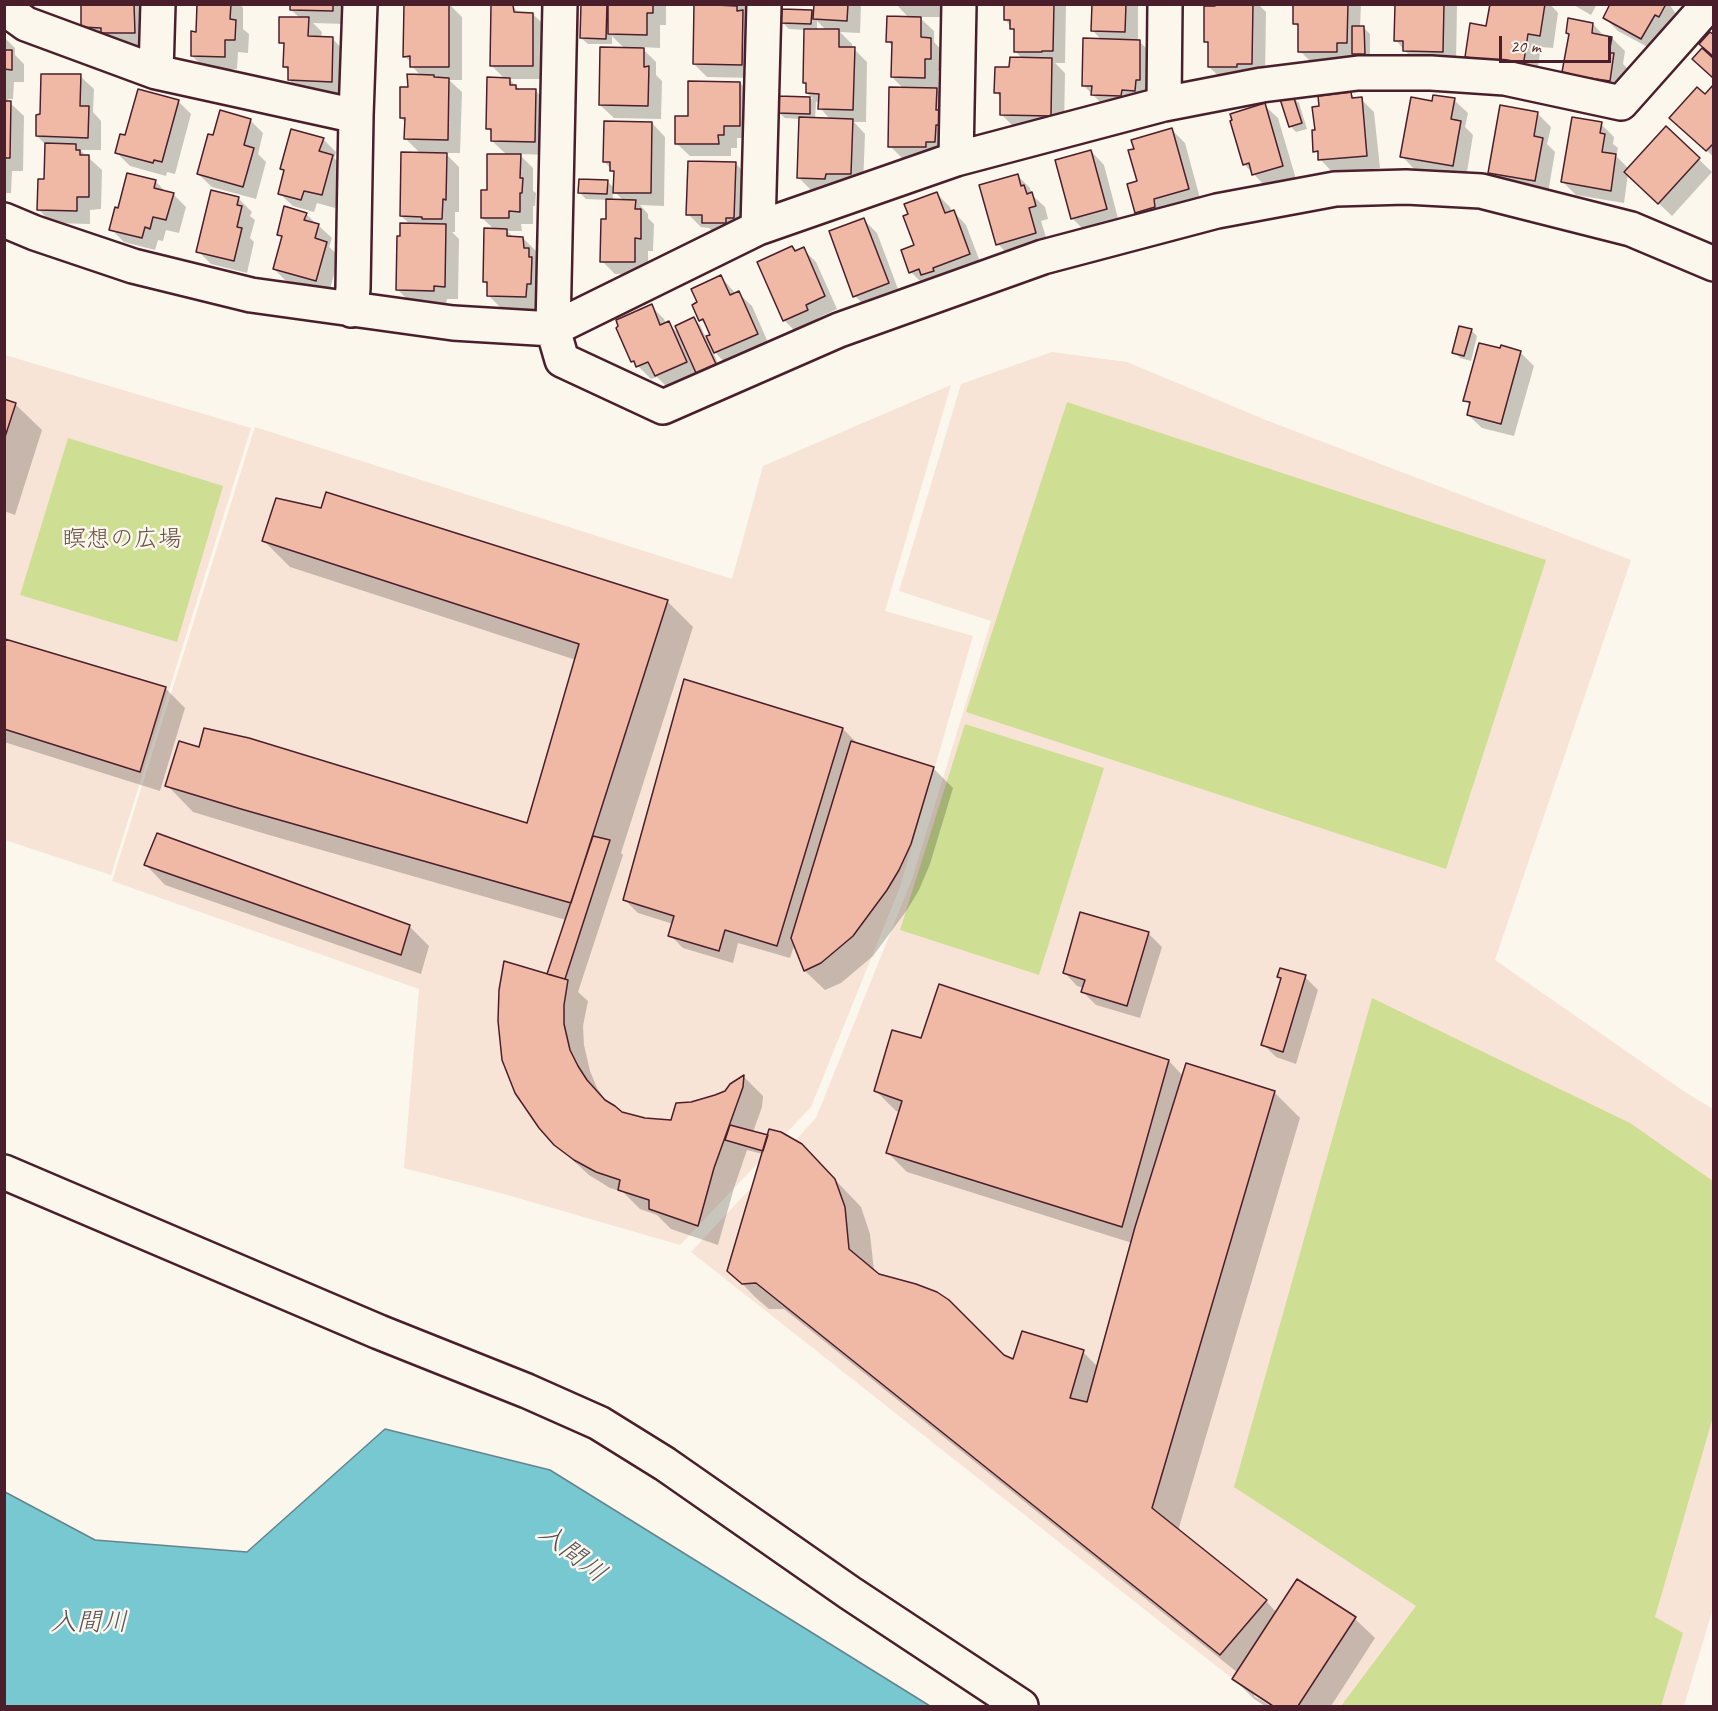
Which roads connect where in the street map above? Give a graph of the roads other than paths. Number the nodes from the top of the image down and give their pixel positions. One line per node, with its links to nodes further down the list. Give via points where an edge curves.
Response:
1 (158, 4): 9 (street)
2 (360, 4): 11 (street)
3 (560, 4): 17 (street)
4 (764, 4): 14 (street)
5 (959, 4): 12 (street)
6 (1165, 4): 10 (street)
7 (1709, 4): 10 (street, via 1621,103 1505,78 1358,73 1262,85)
8 (4, 8): 9 (street, via 26,24)
9 (156, 72): 11 (street)
10 (1164, 104): 12 (street)
11 (356, 116): 16 (street)
12 (956, 159): 14 (street)
13 (4, 220): 16 (street, via 133,266 251,295)
14 (758, 228): 17 (street)
15 (1713, 264): 17 (street, via 1631,229 1481,191 1335,189 1217,211 1043,257 839,330 663,407 562,360)
16 (351, 310): 17 (street, via 453,323)
17 (554, 329)
18 (4, 1172): 19 (street, via 599,1423)
19 (1021, 1707)

